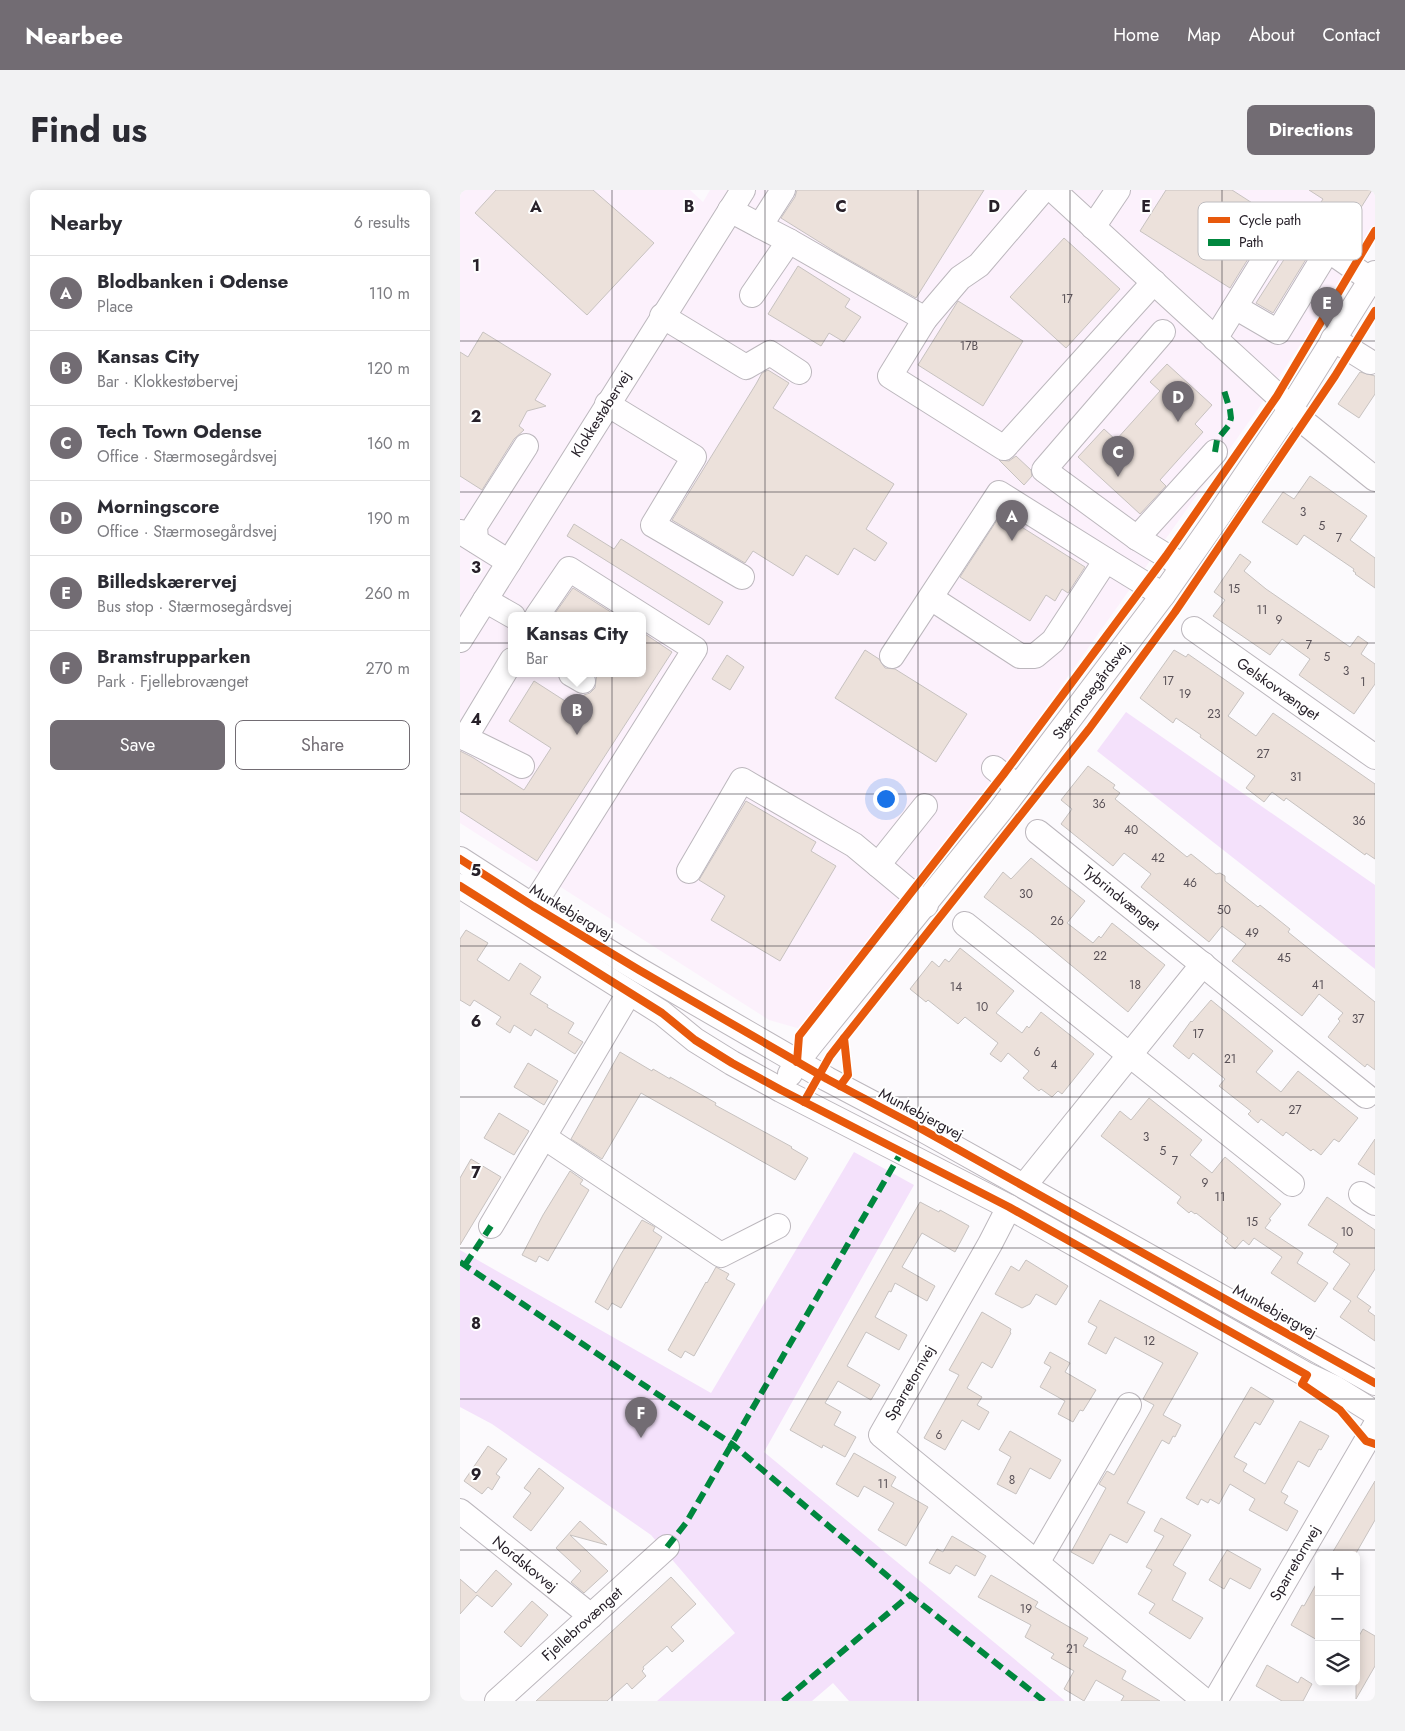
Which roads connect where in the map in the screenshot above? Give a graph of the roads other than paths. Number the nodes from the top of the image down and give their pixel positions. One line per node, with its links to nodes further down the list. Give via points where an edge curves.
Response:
1 (743, 190): 6 (street, Klokkestøbervej)
2 (783, 190): 7 (street)
3 (1043, 190): 18 (street, via 979,265 960,278)
4 (1053, 190): 8 (street)
5 (1118, 190): 8 (street)
6 (730, 210): 7 (street); 17 (street, Klokkestøbervej)
7 (760, 226): 9 (street)
8 (1093, 227): 14 (street)
9 (789, 240): 15 (street); 18 (street)
10 (1264, 260): 16 (street)
11 (1322, 260): 16 (street, via 1278,332)
12 (1345, 260): 13 (street)
13 (1373, 276): 21 (street, Stærmosegårdsvej)
14 (1154, 282): 18 (street, via 1004,448 890,376); 20 (street)
15 (752, 295)
16 (1235, 307): 20 (street)
17 (662, 316): 23 (street, via 746,367 770,353); 24 (street, Klokkestøbervej)
18 (925, 319)
19 (1163, 332): 30 (street, via 1044,470)
20 (1215, 339): 25 (street)
21 (1333, 339): 22 (street); 25 (street, Stærmosegårdsvej)
22 (1370, 362)
23 (799, 372)
24 (607, 404): 32 (street, Klokkestøbervej); 34 (street, via 694,456 653,525)
25 (1291, 408): 28 (street); 33 (street, Stærmosegårdsvej)
26 (526, 446): 29 (street)
27 (1215, 452): 30 (street)
28 (1375, 479)
29 (468, 536): 32 (street)
30 (1137, 538): 33 (street)
31 (1106, 560): 35 (street); 36 (street, via 1053,641 1035,656 1020,656); 36 (street, via 999,493)
32 (509, 562): 37 (street, Klokkestøbervej)
33 (1183, 566): 35 (street, Stærmosegårdsvej)
34 (742, 577)
35 (1163, 595): 50 (street, Stærmosegårdsvej)
36 (930, 598): 44 (street)
37 (485, 600): 40 (street); 43 (street, Klokkestøbervej)
38 (540, 612): 39 (street, via 569,569)
39 (637, 612)
40 (508, 613)
41 (646, 618): 58 (street, via 695,649)
42 (1194, 629): 47 (street, Gelskovvænget)
43 (460, 640)
44 (892, 656)
45 (508, 666): 46 (street)
46 (462, 736): 48 (street)
47 (1371, 746)
48 (522, 766)
49 (994, 768): 50 (street)
50 (1018, 787): 57 (street, Stærmosegårdsvej)
51 (925, 806): 54 (street)
52 (1038, 832): 60 (street, Tybrindvænget)
53 (460, 859): 58 (street, Munkebjergvej)
54 (878, 865): 55 (street, via 854,845 742,780); 57 (street)
55 (689, 871)
56 (460, 886): 61 (street)
57 (926, 905): 64 (street, Stærmosegårdsvej)
58 (533, 906): 64 (street, Munkebjergvej)
59 (965, 924): 63 (street)
60 (1203, 964): 63 (street); 66 (street, Tybrindvænget)
61 (629, 993): 62 (street); 67 (street)
62 (662, 1013): 64 (street, via 701,1027 784,1073); 65 (street, via 695,1040)
63 (1130, 1055): 68 (street); 69 (street)
64 (797, 1062): 65 (street, Stærmosegårdsvej); 69 (street, Munkebjergvej)
65 (781, 1090): 70 (street)
66 (1366, 1096)
67 (544, 1137): 71 (street); 72 (street, via 721,1255)
68 (1292, 1184)
69 (1024, 1186): 73 (street, Munkebjergvej)
70 (1009, 1207): 75 (street); 79 (street, Sparretornvej, via 881,1435)
71 (491, 1226)
72 (778, 1226)
73 (1375, 1383)
74 (1129, 1405): 79 (street)
75 (1375, 1413)
76 (1375, 1426): 83 (street, Sparretornvej)
77 (460, 1511): 80 (street, Nordskovvej)
78 (667, 1547): 80 (street, Fjellebrovænget)
79 (1037, 1564): 82 (street, Sparretornvej)
80 (591, 1616): 81 (street, Fjellebrovænget)
81 (498, 1701)
82 (1205, 1701)
83 (1215, 1701)

